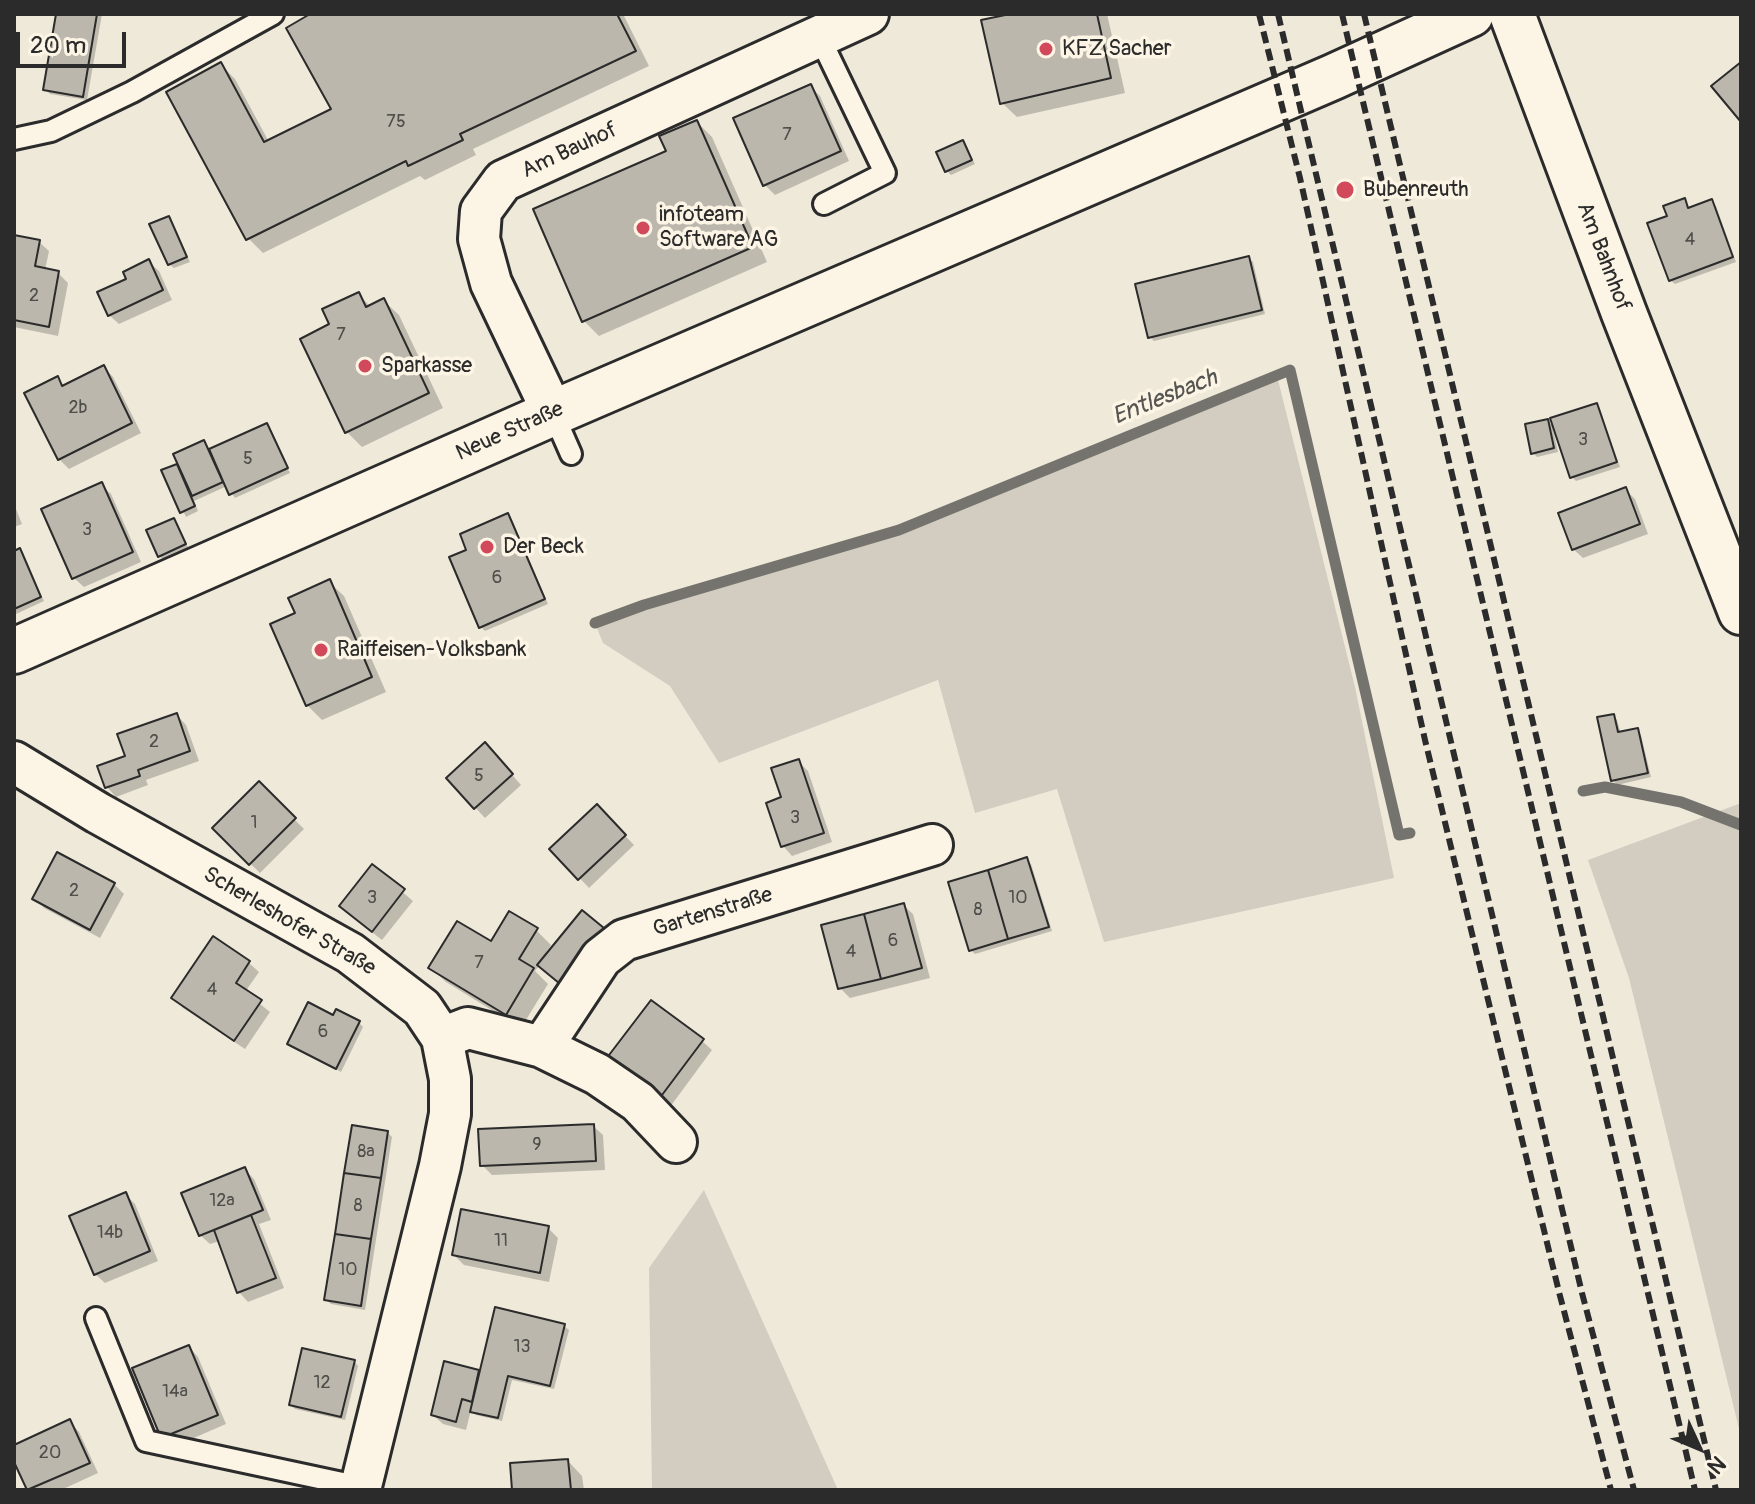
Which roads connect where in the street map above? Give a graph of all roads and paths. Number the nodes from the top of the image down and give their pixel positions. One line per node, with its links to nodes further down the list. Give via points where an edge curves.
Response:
1 (273, 14): 6 (lane, via 132,92 51,131)
2 (868, 14): 5 (street, Am Bauhof)
3 (1471, 14): 8 (street, Neue Straße)
4 (1518, 32): 10 (street, Am Bahnhof, via 1683,465)
5 (819, 36): 7 (lane, via 885,173); 8 (street, Am Bauhof, via 503,181 481,211 479,239 491,283)
6 (14, 139)
7 (824, 204)
8 (553, 413): 9 (lane); 12 (street, Neue Straße)
9 (571, 454)
10 (1730, 551): 11 (street, Am Bahnhof)
11 (1741, 612)
12 (14, 651)
13 (14, 762): 15 (street, Scherleshofer Straße, via 350,953 422,1008)
14 (932, 845): 16 (street, Gartenstraße, via 624,940 601,958)
15 (442, 1038): 16 (street, via 468,1028); 19 (street, Scherleshofer Straße, via 450,1079 450,1168)
16 (542, 1047): 17 (street, via 638,1102)
17 (676, 1142)
18 (96, 1318): 19 (lane, Scherleshofer Straße, via 146,1441)
19 (360, 1488)

